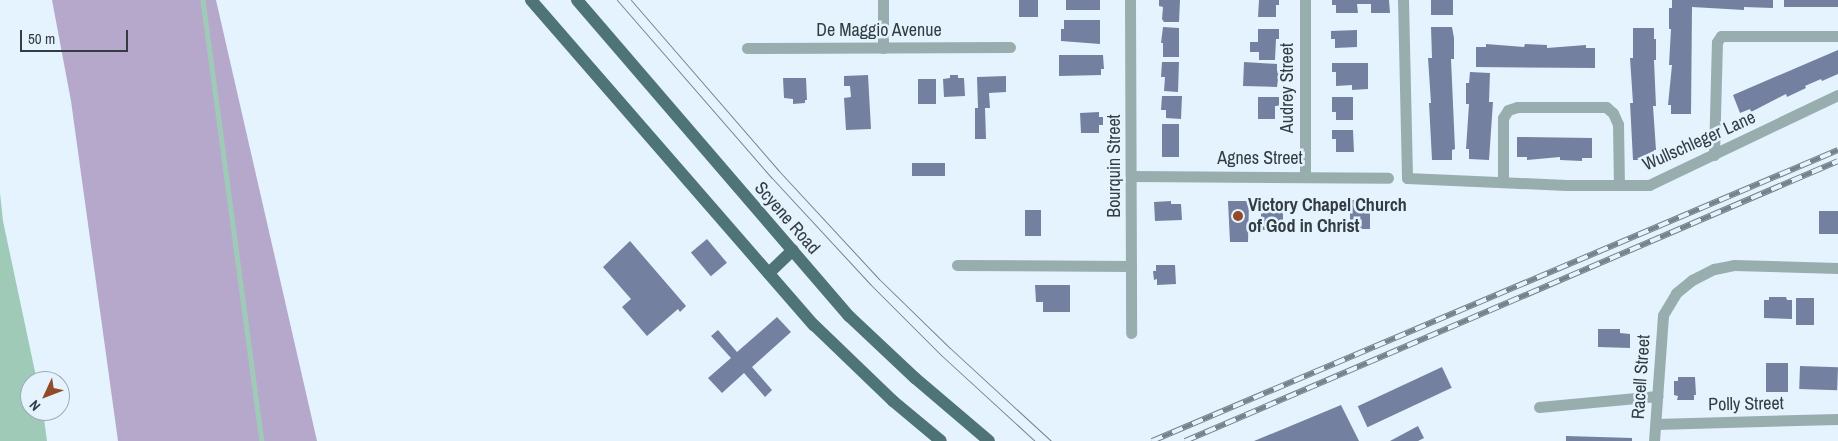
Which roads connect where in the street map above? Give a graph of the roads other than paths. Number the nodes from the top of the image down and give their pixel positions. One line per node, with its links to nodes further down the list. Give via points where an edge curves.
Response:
1 (531, 0): 22 (main road)
2 (577, 0): 18 (main road, Scyene Road)
3 (883, 0): 10 (street)
4 (1130, 0): 13 (street, Bourquin Street)
5 (1305, 0): 14 (street, Audrey Street)
6 (1403, 0): 16 (street, via 1407,178)
7 (1838, 36): 12 (street, via 1721,36 1717,42)
8 (1010, 47): 10 (street, De Maggio Avenue)
9 (747, 48): 10 (street, De Maggio Avenue)
10 (883, 48)
11 (1838, 95): 12 (street, Wullschleger Lane)
12 (1714, 155): 17 (street, Wullschleger Lane, via 1649,184)
13 (1132, 176): 14 (street, Agnes Street); 20 (street, Bourquin Street)
14 (1305, 176): 15 (street, Agnes Street)
15 (1388, 178)
16 (1503, 182): 17 (street, Wullschleger Lane); 17 (street, via 1503,118 1508,110 1517,107 1606,108 1613,113 1618,124)
17 (1619, 185)
18 (793, 250): 22 (main road); 29 (main road, Scyene Road, via 849,316)
19 (957, 265): 20 (street)
20 (1131, 266): 23 (street, Bourquin Street)
21 (1838, 268): 24 (street, Racell Street, via 1734,266 1714,269 1692,280 1676,293 1663,315)
22 (769, 272): 28 (main road, via 852,363)
23 (1131, 333)
24 (1657, 396): 25 (street); 27 (street, Racell Street)
25 (1540, 406)
26 (1838, 419): 27 (street, Polly Street)
27 (1656, 424): 30 (street, Racell Street)
28 (941, 441)
29 (988, 441)
30 (1654, 441)

